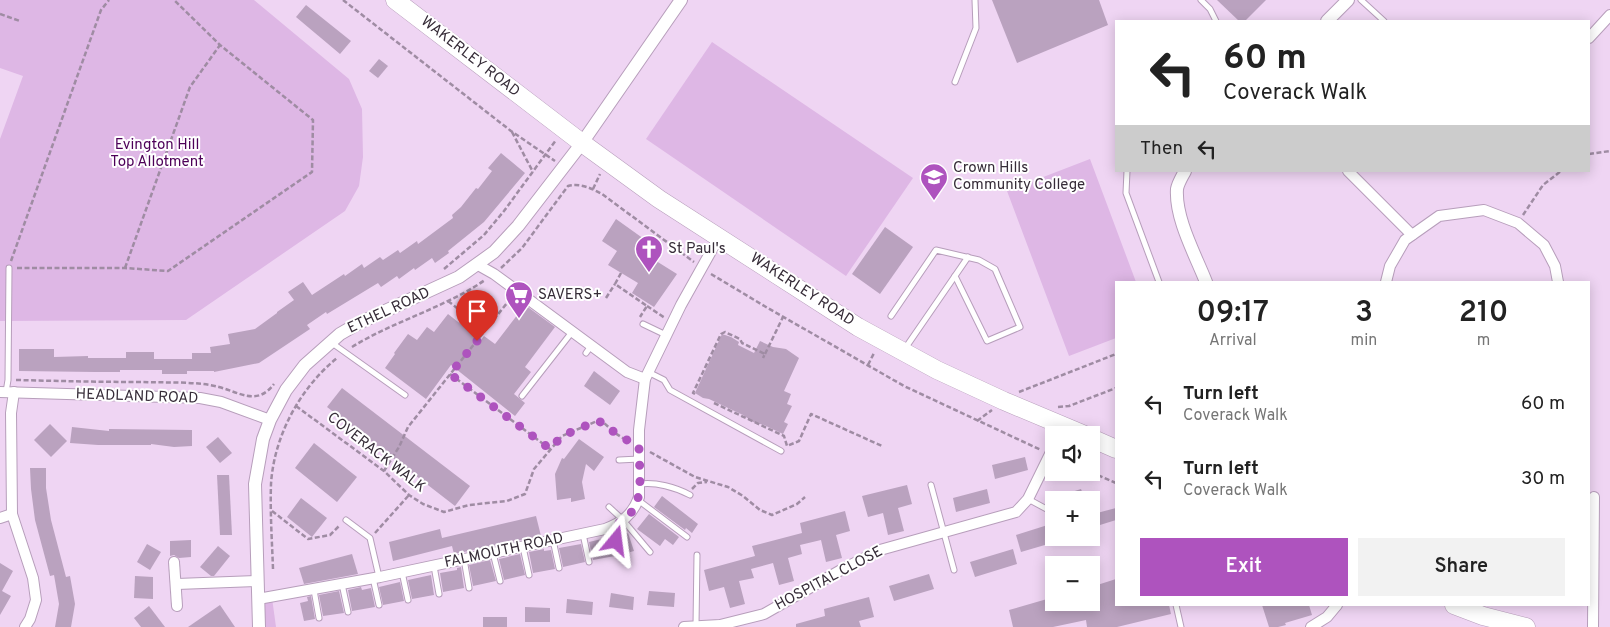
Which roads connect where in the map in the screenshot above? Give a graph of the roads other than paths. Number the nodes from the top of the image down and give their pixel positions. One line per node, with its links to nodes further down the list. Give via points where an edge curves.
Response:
1 (395, 0): 13 (highway, WAKERLEY ROAD)
2 (681, 0): 13 (street, ETHEL ROAD)
3 (974, 0): 12 (lane, via 976,28)
4 (1201, 0): 8 (lane)
5 (1348, 0): 9 (street)
6 (1361, 0): 10 (lane)
7 (1610, 15): 11 (street)
8 (1216, 20)
9 (1328, 20)
10 (1383, 20)
11 (1590, 37)
12 (956, 82)
13 (582, 143): 18 (highway, WAKERLEY ROAD, via 659,199); 20 (street, ETHEL ROAD, via 518,226)
14 (1127, 172): 23 (lane, via 1126,193)
15 (1185, 172): 24 (street, via 1177,188 1179,206)
16 (1349, 172): 17 (street)
17 (1412, 235): 25 (street, via 1390,266); 26 (street, via 1439,216 1484,210 1518,223 1544,245 1555,266)
18 (719, 237): 30 (street, FALMOUTH ROAD); 32 (highway, WAKERLEY ROAD)
19 (968, 258): 22 (lane); 22 (lane, via 995,269 1020,327 987,341); 27 (lane, via 936,250)
20 (478, 265): 29 (street); 31 (street, ETHEL ROAD, via 432,291 359,323)
21 (9, 268): 34 (lane)
22 (955, 276): 32 (lane)
23 (1159, 281)
24 (1206, 281)
25 (1386, 281)
26 (1558, 281)
27 (891, 316)
28 (643, 324): 30 (lane)
29 (572, 332): 33 (street, via 588,350 627,372); 36 (lane)
30 (666, 335): 33 (street, FALMOUTH ROAD)
31 (330, 342): 35 (lane); 37 (street, ETHEL ROAD, via 305,365 286,390)
32 (903, 352): 38 (highway, WAKERLEY ROAD, via 1041,416)
33 (647, 375): 41 (lane, via 664,380 670,390); 43 (street, FALMOUTH ROAD, via 641,407)
34 (7, 392): 37 (street, HEADLAND ROAD, via 200,398); 53 (street, via 11,413)
35 (405, 396)
36 (522, 396)
37 (270, 420): 76 (street, ETHEL ROAD, via 255,484)
38 (1055, 426)
39 (1100, 442): 40 (highway)
40 (1115, 449)
41 (781, 451)
42 (620, 460): 43 (lane)
43 (639, 460): 45 (street, FALMOUTH ROAD)
44 (1045, 464): 49 (street, HOSPITAL CLOSE)
45 (640, 484): 47 (lane, via 666,486); 50 (street, FALMOUTH ROAD)
46 (931, 484): 58 (lane)
47 (690, 496)
48 (1594, 497): 101 (street)
49 (1028, 499): 52 (lane); 58 (street, HOSPITAL CLOSE, via 1016,512)
50 (638, 500): 56 (street, FALMOUTH ROAD); 60 (lane)
51 (609, 507): 56 (lane)
52 (1045, 508)
53 (12, 514): 54 (street); 95 (street, via 33,578 36,600)
54 (0, 518)
55 (346, 520): 75 (lane, via 370,538)
56 (623, 520): 57 (street, FALMOUTH ROAD); 63 (lane)
57 (612, 526): 59 (street, FALMOUTH ROAD); 65 (lane)
58 (944, 531): 72 (lane); 94 (street, HOSPITAL CLOSE, via 880,550 764,614 720,625)
59 (583, 534): 61 (street, FALMOUTH ROAD); 69 (lane)
60 (687, 537)
61 (553, 540): 62 (street, FALMOUTH ROAD); 71 (lane)
62 (523, 547): 64 (street, FALMOUTH ROAD); 74 (lane)
63 (650, 552)
64 (493, 553): 67 (street, FALMOUTH ROAD); 77 (lane)
65 (619, 555)
66 (697, 555): 94 (lane)
67 (464, 559): 70 (street, FALMOUTH ROAD); 80 (lane)
68 (174, 562): 78 (street)
69 (589, 562)
70 (434, 566): 73 (street, FALMOUTH ROAD); 82 (lane)
71 (559, 568)
72 (954, 570)
73 (402, 572): 75 (street, FALMOUTH ROAD); 84 (lane)
74 (528, 575)
75 (376, 578): 79 (street, FALMOUTH ROAD); 86 (lane)
76 (258, 581): 78 (street); 83 (street, ETHEL ROAD)
77 (500, 581)
78 (177, 584): 85 (street)
79 (342, 584): 81 (street, FALMOUTH ROAD); 91 (lane)
80 (469, 588)
81 (314, 590): 83 (street, FALMOUTH ROAD); 93 (lane)
82 (439, 594)
83 (258, 599): 96 (street, ETHEL ROAD)
84 (408, 600)
85 (177, 606)
86 (379, 606)
87 (1176, 606): 98 (lane)
88 (1325, 606): 92 (street)
89 (1336, 606): 92 (street)
90 (1457, 606): 100 (highway)
91 (348, 612)
92 (1327, 617): 99 (street)
93 (319, 618)
94 (696, 625): 97 (street, HOSPITAL CLOSE)
95 (25, 627)
96 (259, 627)
97 (684, 627)
98 (1181, 627)
99 (1311, 627)
100 (1526, 627)
101 (1593, 627)

